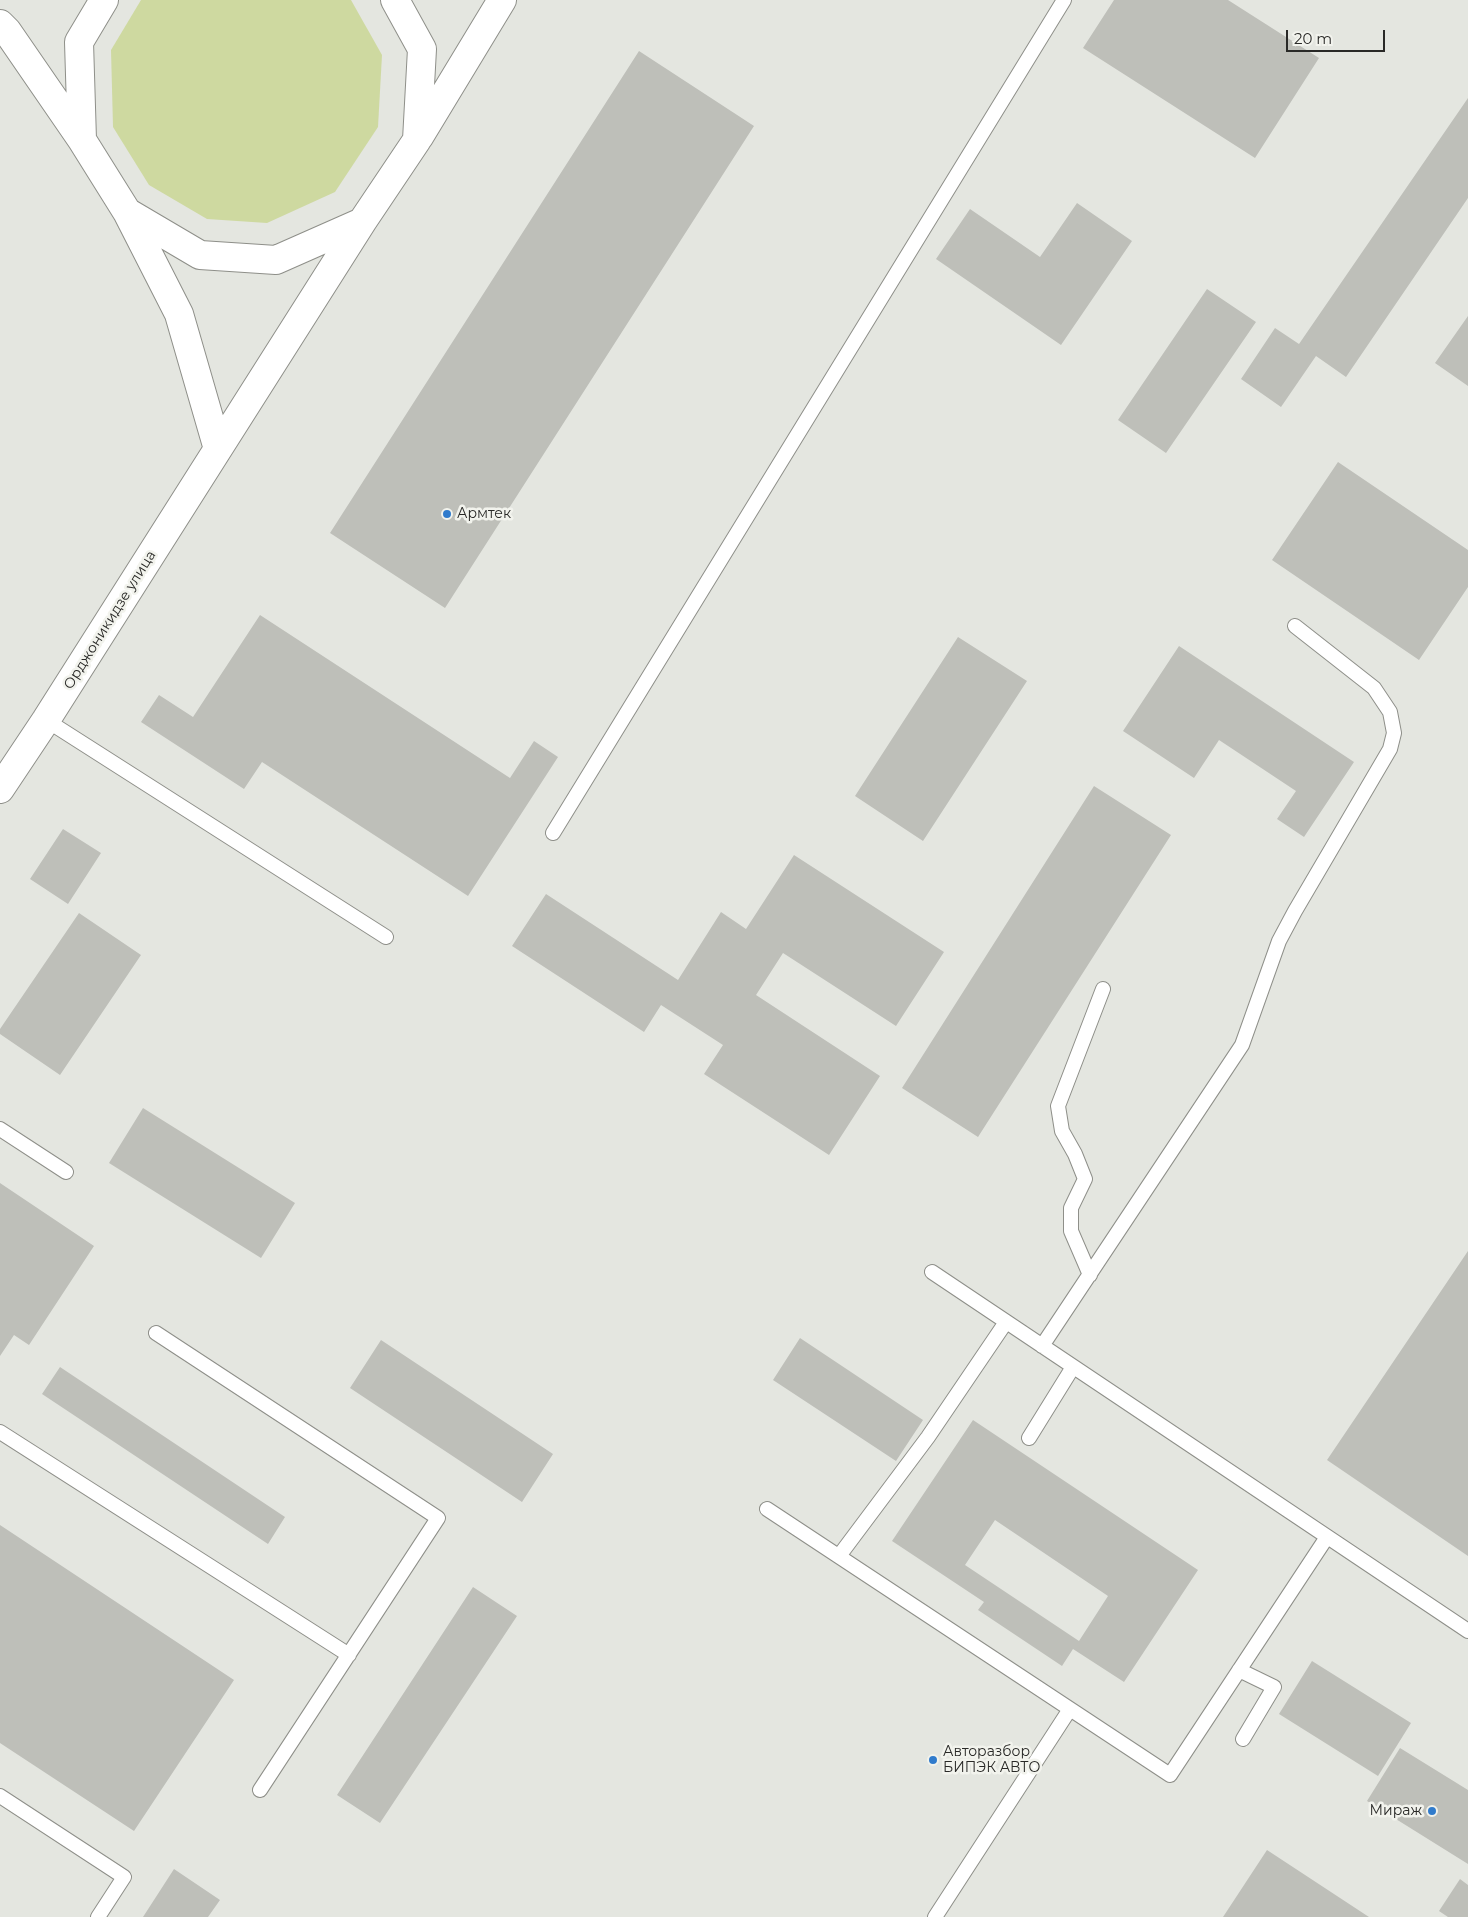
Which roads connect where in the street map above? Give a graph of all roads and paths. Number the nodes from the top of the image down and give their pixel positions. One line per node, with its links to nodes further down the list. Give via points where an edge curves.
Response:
1 (104, 0): 6 (main road, via 79,42)
2 (395, 0): 7 (main road, via 422,49)
3 (502, 0): 7 (main road, Орджоникидзе улица)
4 (1064, 0): 14 (lane)
5 (0, 24): 6 (main road)
6 (82, 140): 8 (main road)
7 (417, 140): 9 (main road, Орджоникидзе улица)
8 (127, 212): 9 (main road, via 200,255 276,260); 10 (main road, via 179,314)
9 (362, 222): 10 (main road, Орджоникидзе улица)
10 (218, 449): 12 (main road, Орджоникидзе улица)
11 (1295, 626): 20 (lane, via 1374,688 1390,712 1394,733 1390,749 1279,941 1242,1045)
12 (46, 720): 13 (main road, Орджоникидзе улица); 15 (lane)
13 (0, 789)
14 (553, 833)
15 (386, 937)
16 (1103, 989): 20 (lane, via 1058,1106 1062,1131 1085,1179 1072,1208 1071,1232)
17 (0, 1129): 18 (lane)
18 (66, 1172)
19 (932, 1272): 21 (lane)
20 (1090, 1275): 23 (lane)
21 (1006, 1322): 23 (lane); 29 (lane, via 928,1437)
22 (156, 1333): 31 (lane, via 438,1518)
23 (1042, 1346): 24 (lane)
24 (1073, 1367): 26 (lane); 28 (lane)
25 (0, 1432): 31 (lane)
26 (1029, 1438)
27 (766, 1509): 29 (lane)
28 (1327, 1537): 30 (lane); 32 (lane)
29 (839, 1556): 33 (lane)
30 (1468, 1632)
31 (349, 1655): 35 (lane)
32 (1239, 1670): 33 (lane, via 1170,1775); 34 (lane, via 1274,1686)
33 (1070, 1709): 38 (lane)
34 (1243, 1739)
35 (260, 1790)
36 (0, 1796): 37 (lane, via 124,1877)
37 (98, 1917)
38 (935, 1917)

